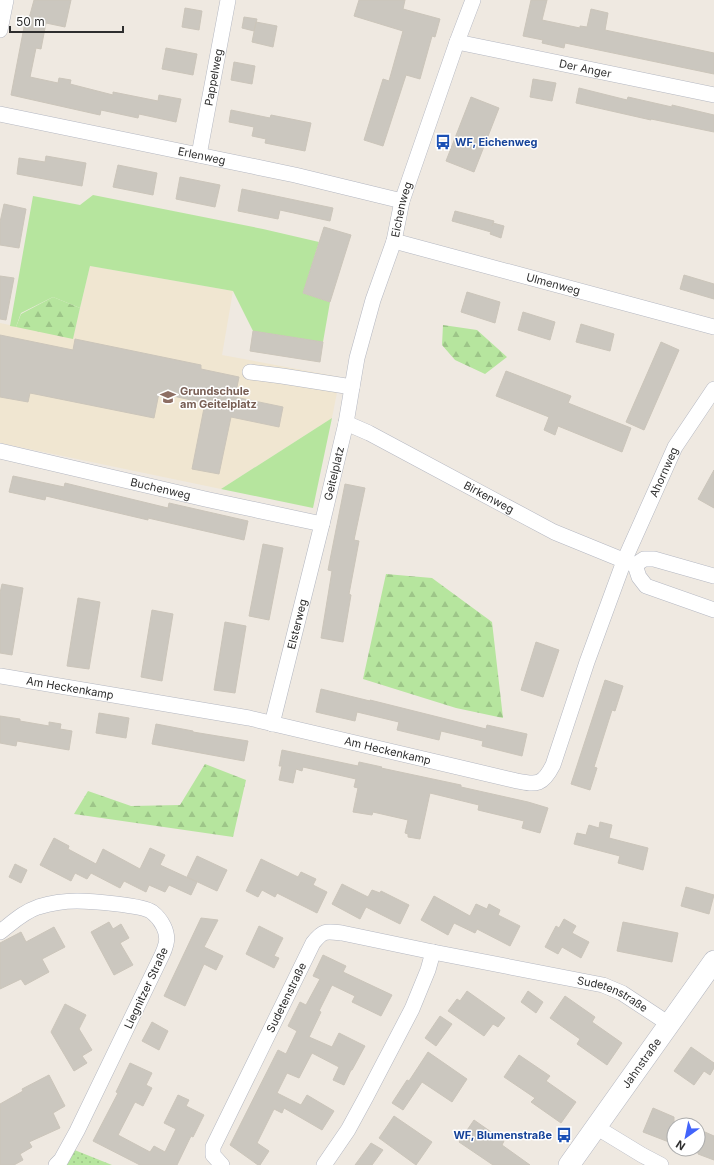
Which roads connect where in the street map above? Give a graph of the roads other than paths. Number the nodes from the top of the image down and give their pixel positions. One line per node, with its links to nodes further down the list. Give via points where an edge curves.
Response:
1 (6, 0): 4 (street)
2 (228, 0): 8 (street, Pappelweg)
3 (473, 0): 5 (street, Eichenweg)
4 (0, 30)
5 (457, 42): 6 (street, Der Anger); 9 (street, Eichenweg)
6 (714, 95)
7 (0, 114): 8 (street, Erlenweg)
8 (198, 155): 9 (street, Erlenweg)
9 (402, 201): 10 (street, Eichenweg)
10 (394, 241): 11 (street, Ulmenweg); 13 (street, Eichenweg, via 373,300)
11 (714, 327)
12 (250, 372): 13 (street)
13 (352, 387): 15 (street, Eichenweg)
14 (714, 389): 18 (street, Ahornweg, via 675,447 665,467)
15 (346, 423): 17 (street, Geitelplatz); 18 (street, Birkenweg, via 554,532)
16 (0, 451): 17 (street, Buchenweg)
17 (322, 524): 22 (street, Elsterweg)
18 (629, 563): 19 (street, via 654,559); 20 (street, via 646,586); 22 (street, Am Heckenkamp, via 587,662 553,765 544,780 536,784)
19 (714, 576)
20 (714, 610)
21 (0, 676): 22 (street, Am Heckenkamp)
22 (272, 724)
23 (0, 932): 28 (street, Liegnitzer Straße, via 36,908 52,903 78,901 134,906 151,911 166,932 167,942 162,955 77,1131)
24 (433, 952): 26 (street, Sudetenstraße, via 603,984 622,993); 29 (street, Sudetenstraße, via 342,933 330,932 320,935 313,943 213,1147 213,1154); 30 (street, via 412,1009 348,1130)
25 (714, 961): 26 (street, Jahnstraße)
26 (669, 1024): 27 (street, Jahnstraße)
27 (596, 1127): 31 (street, Jahnstraße); 32 (street)
28 (56, 1165)
29 (222, 1165)
30 (324, 1165)
31 (569, 1165)
32 (661, 1165)

